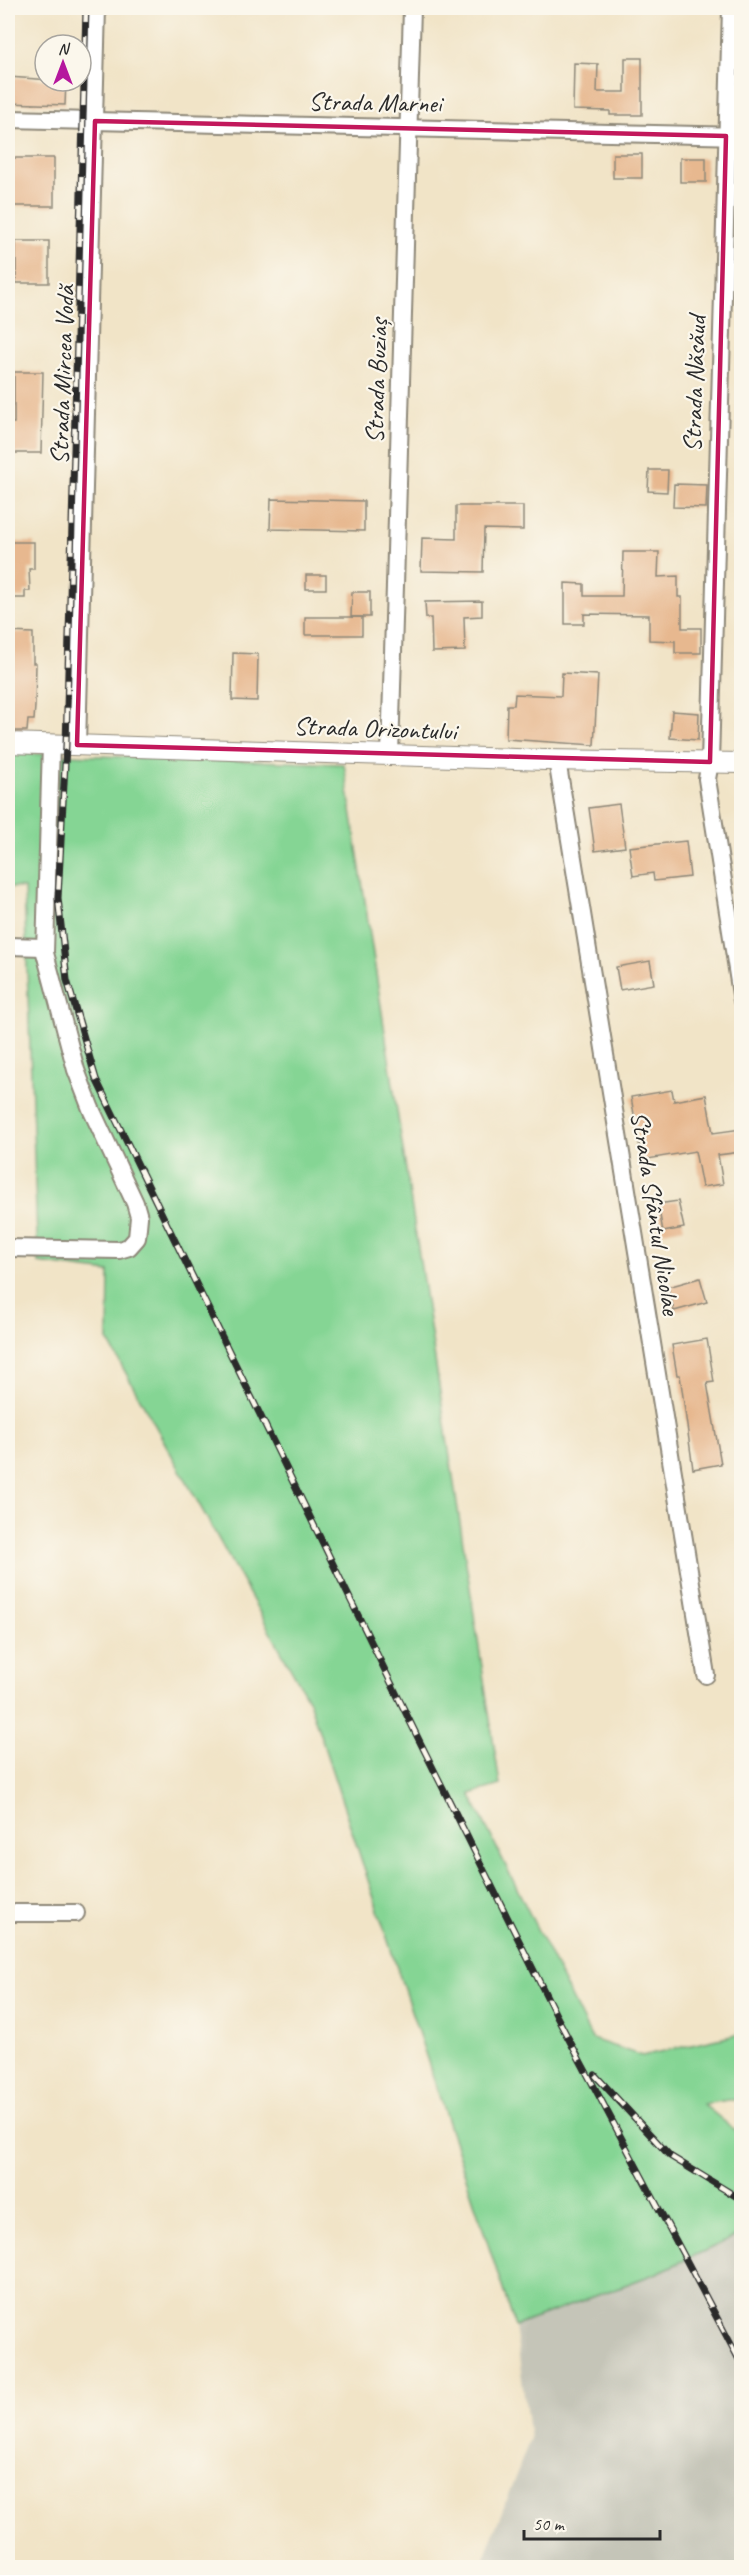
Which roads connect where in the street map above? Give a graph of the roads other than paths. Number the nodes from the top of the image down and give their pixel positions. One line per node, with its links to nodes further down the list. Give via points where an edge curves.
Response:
1 (97, 8): 5 (street, Strada Mircea Vodă)
2 (412, 8): 6 (street, Strada Buziaș)
3 (731, 8): 7 (street, Strada Năsăud)
4 (8, 118): 5 (street, Strada Marnei)
5 (95, 121): 6 (street, Strada Marnei); 10 (street, Strada Mircea Vodă)
6 (409, 128): 7 (street, Strada Marnei); 11 (street, Strada Buziaș)
7 (734, 136): 13 (street, Strada Năsăud)
8 (8, 743): 9 (street, Strada Orizontului)
9 (51, 744): 10 (street, Strada Orizontului); 16 (street)
10 (77, 745): 11 (street, Strada Orizontului)
11 (390, 755): 12 (street, Strada Orizontului)
12 (557, 760): 13 (street, Strada Orizontului); 19 (street, Strada Sfântul Nicolae)
13 (710, 762): 14 (street, Strada Orizontului); 17 (street, Strada Năsăud, via 707,779)
14 (741, 763)
15 (8, 946): 16 (street)
16 (44, 946): 18 (street, via 76,1070 135,1203 139,1228 129,1247 119,1250)
17 (741, 1001)
18 (8, 1248)
19 (706, 1675)
20 (8, 1913): 21 (street)
21 (76, 1913)

